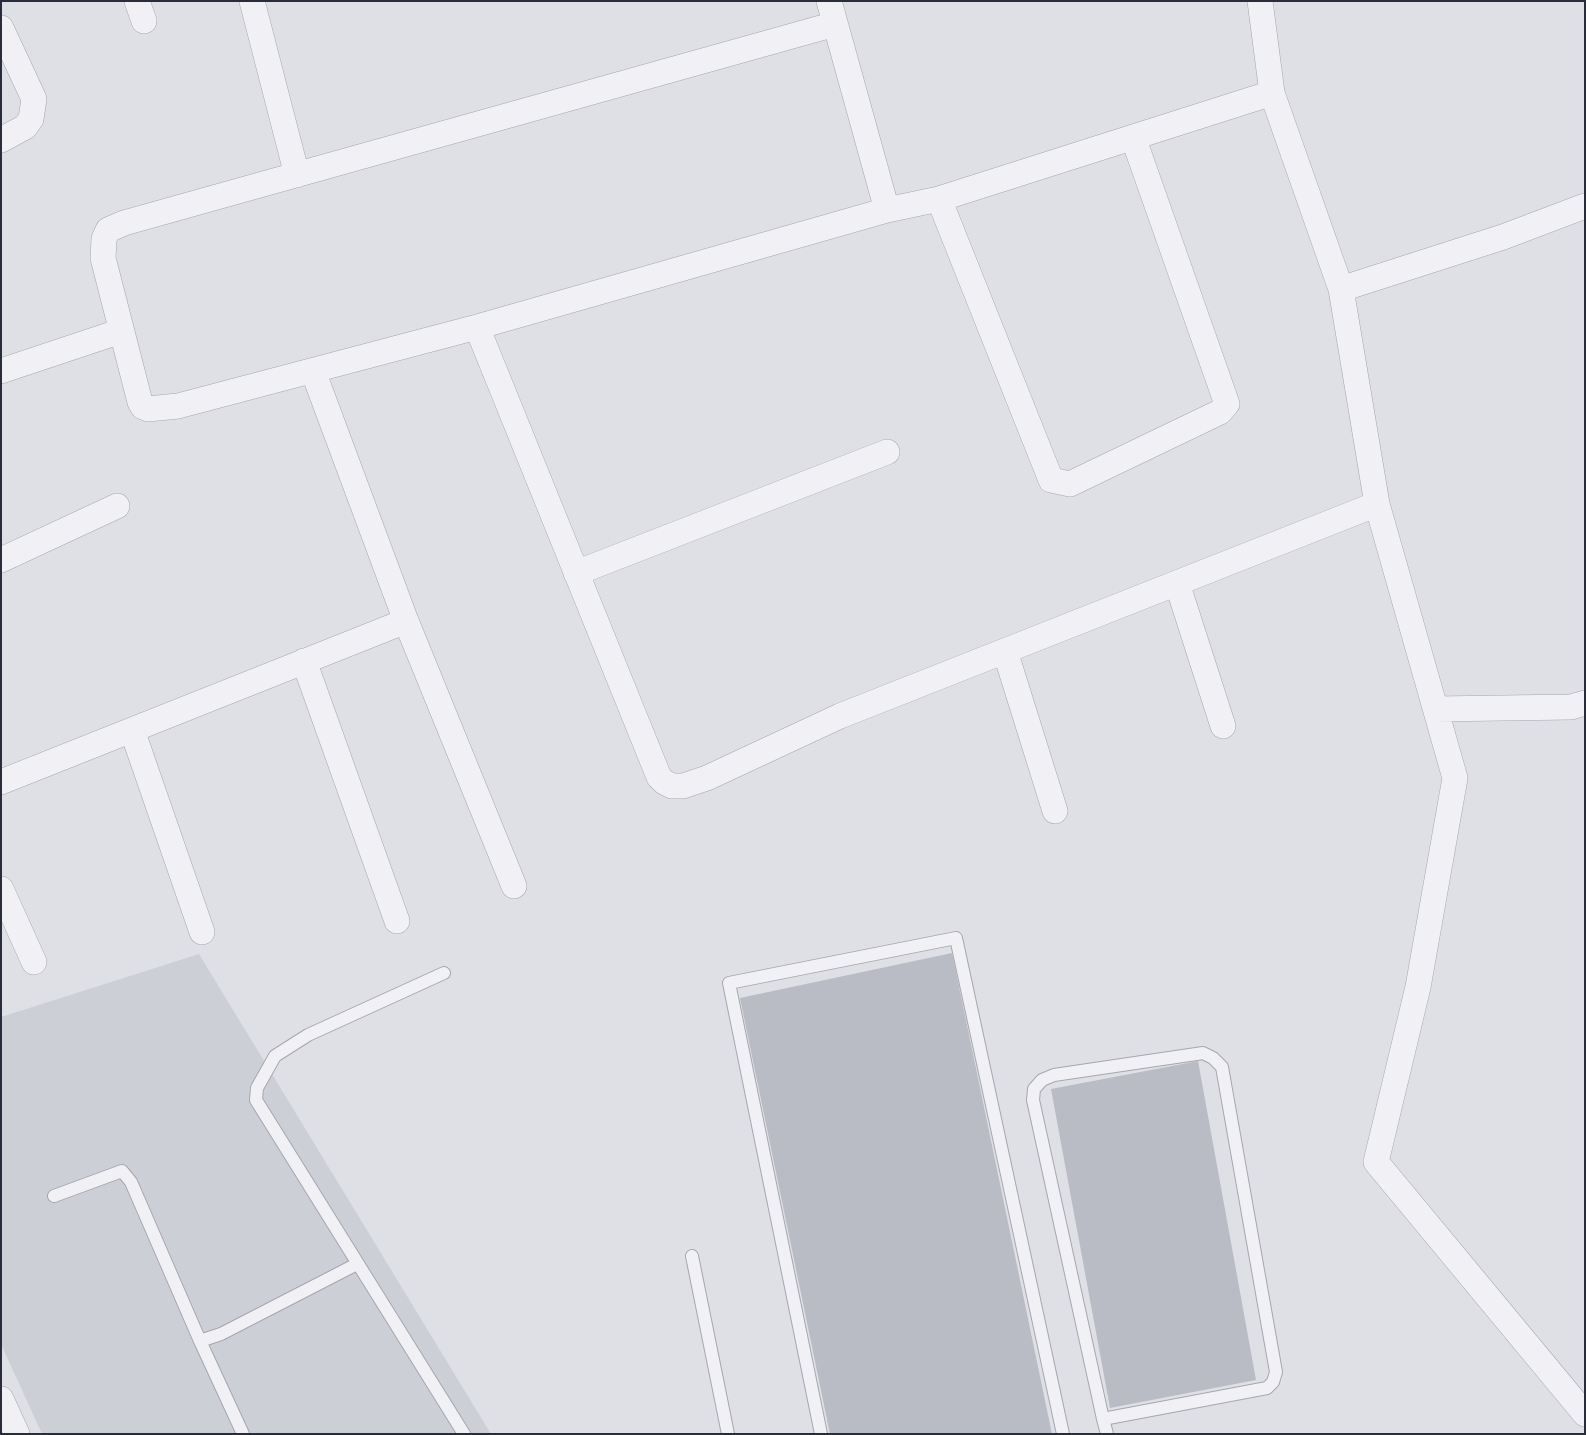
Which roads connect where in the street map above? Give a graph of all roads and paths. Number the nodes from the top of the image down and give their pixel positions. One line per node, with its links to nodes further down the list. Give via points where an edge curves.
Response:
1 (252, 1): 8 (street)
2 (1260, 1): 5 (street)
3 (832, 13): 8 (street); 11 (street)
4 (1, 28): 7 (street, via 34,99 31,119)
5 (1272, 93): 6 (street); 12 (street)
6 (1133, 137): 9 (street); 9 (street, via 1226,404 1220,412 1070,484 1051,480)
7 (1, 140)
8 (297, 175): 14 (street, via 108,230 103,258)
9 (939, 199): 11 (street)
10 (1585, 206): 12 (street, via 1503,237)
11 (887, 210): 13 (street)
12 (1341, 289): 18 (street)
13 (478, 328): 16 (street); 21 (street)
14 (121, 331): 15 (street); 16 (street, via 138,396 143,407 148,409 178,406)
15 (1, 371)
16 (313, 371): 23 (street)
17 (887, 452): 21 (street)
18 (1377, 504): 22 (street); 27 (street)
19 (117, 506): 20 (street)
20 (1, 560)
21 (576, 573): 24 (street, via 659,777 672,786 707,778 840,716)
22 (1177, 583): 24 (street); 28 (street)
23 (406, 621): 25 (street); 32 (street)
24 (1004, 651): 31 (street)
25 (304, 661): 29 (street); 34 (street)
26 (1585, 703): 27 (street, via 1571,707)
27 (1436, 709): 43 (street, via 1455,778 1418,987 1376,1162)
28 (1223, 726)
29 (132, 730): 30 (street); 35 (street)
30 (1, 782)
31 (1056, 811)
32 (514, 886)
33 (1, 889): 36 (street)
34 (397, 921)
35 (202, 932)
36 (34, 962)
37 (444, 973): 40 (lane, via 308,1035 275,1056 257,1088 256,1100 264,1115)
38 (54, 1196): 41 (lane, via 122,1171 130,1182)
39 (692, 1256): 48 (lane)
40 (357, 1264): 41 (lane, via 221,1334); 47 (lane)
41 (200, 1341): 46 (lane)
42 (1, 1399): 45 (street)
43 (1585, 1414)
44 (1103, 1419): 44 (lane, via 1033,1100 1034,1089 1042,1080 1054,1075 1203,1053 1222,1067 1276,1372 1267,1388); 51 (lane)
45 (17, 1434)
46 (243, 1434)
47 (464, 1434)
48 (728, 1434)
49 (821, 1434): 50 (lane, via 729,983 956,938)
50 (1064, 1434)
51 (1107, 1434)

